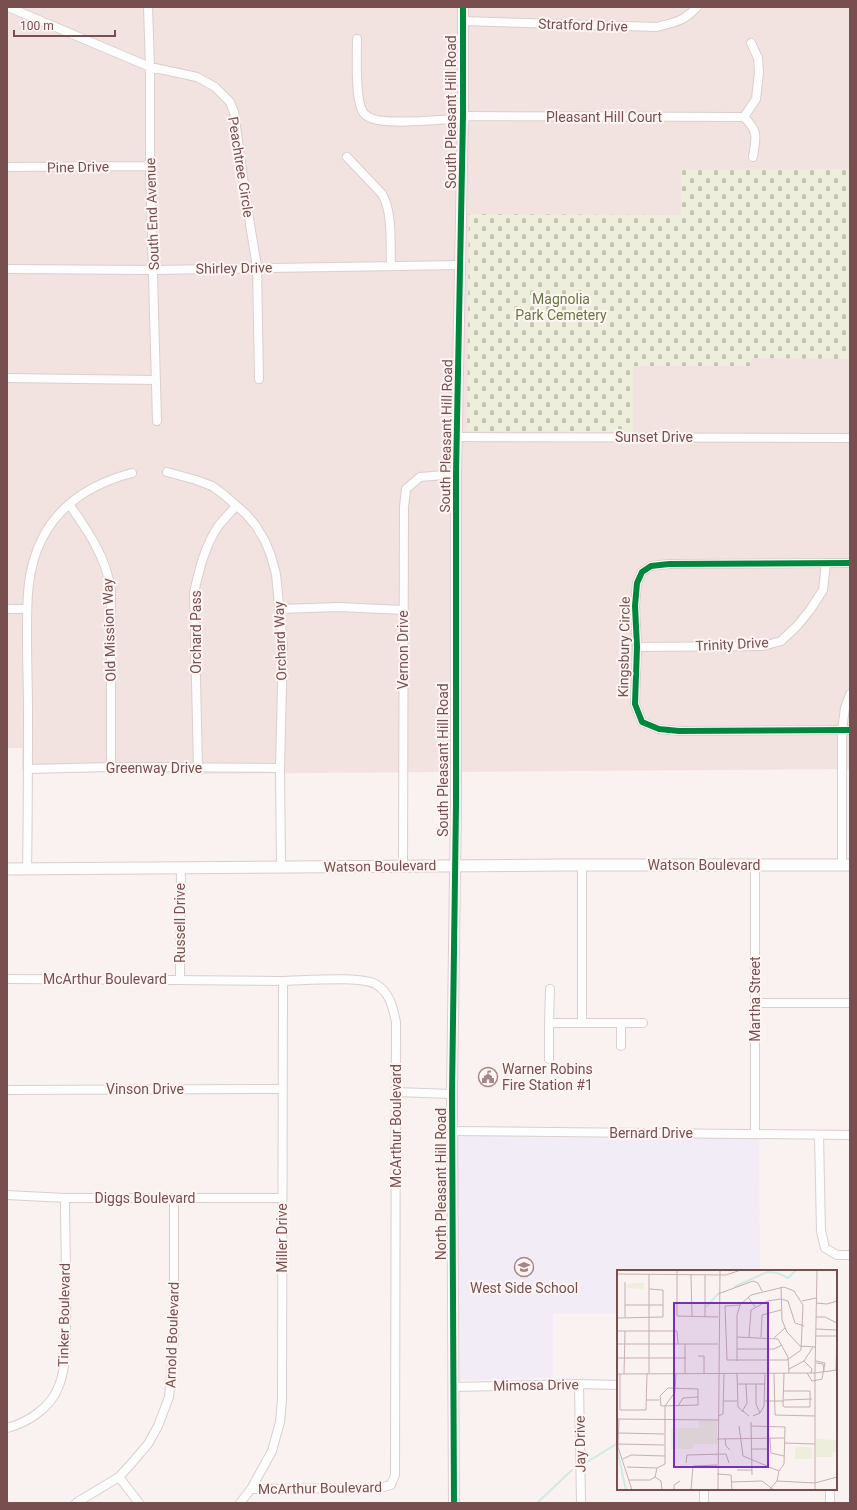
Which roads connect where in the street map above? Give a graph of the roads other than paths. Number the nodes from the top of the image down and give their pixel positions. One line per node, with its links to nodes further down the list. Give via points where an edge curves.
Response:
1 (8, 7): 8 (street, Peachtree Circle)
2 (148, 7): 8 (street, South End Avenue)
3 (463, 7): 5 (street, South Pleasant Hill Road)
4 (696, 7): 5 (street, Stratford Drive, via 688,17 656,27)
5 (463, 21): 9 (street, South Pleasant Hill Road)
6 (357, 39): 9 (street, Pleasant Hill Court, via 358,94 362,111 370,118 405,121 453,119)
7 (751, 43): 10 (street, via 758,58 759,72 756,100)
8 (150, 66): 13 (street, South End Avenue); 17 (street, Peachtree Circle, via 197,77 215,87 230,102 234,112)
9 (463, 116): 10 (street, Pleasant Hill Court); 15 (street, South Pleasant Hill Road)
10 (744, 117): 12 (street, via 753,126 756,137)
11 (347, 157): 16 (street, via 386,201)
12 (754, 157)
13 (150, 166): 14 (street, Pine Drive); 19 (street, South End Avenue)
14 (7, 167)
15 (461, 265): 16 (street, Shirley Drive); 24 (street, South Pleasant Hill Road)
16 (391, 266): 17 (street, Shirley Drive)
17 (257, 267): 19 (street, Shirley Drive); 21 (street, Peachtree Circle)
18 (7, 269): 19 (street, Shirley Drive)
19 (153, 270): 22 (street, South End Avenue)
20 (7, 378): 22 (street)
21 (259, 379)
22 (156, 380): 23 (street, South End Avenue)
23 (157, 421)
24 (457, 437): 25 (street, Sunset Drive); 28 (street, South Pleasant Hill Road)
25 (850, 438)
26 (167, 472): 30 (street, Orchard Way, via 212,486)
27 (132, 473): 29 (street, via 97,485)
28 (456, 474): 36 (street, Vernon Drive, via 420,477 406,488); 48 (street, South Pleasant Hill Road)
29 (69, 504): 34 (street, via 50,525 35,554); 40 (street, Old Mission Way, via 94,540 105,563 111,590)
30 (236, 506): 35 (street, Orchard Way, via 256,526 265,541 276,574); 41 (street, Orchard Pass, via 219,526 207,548 194,593)
31 (826, 563): 32 (street, Kingsbury Circle); 37 (street, Trinity Drive, via 823,590 797,626 781,641 763,646); 37 (street, Kingsbury Circle, via 651,566 642,572 637,583)
32 (850, 563)
33 (7, 609): 34 (street)
34 (27, 609): 43 (street)
35 (280, 609): 36 (street, via 339,607); 42 (street, Orchard Way, via 283,646)
36 (403, 610): 47 (street, Vernon Drive)
37 (637, 647): 39 (street, Kingsbury Circle, via 635,704 642,722 659,729)
38 (850, 694): 39 (street, via 845,708)
39 (846, 730): 46 (street)
40 (111, 767): 41 (street, Greenway Drive); 43 (street, Greenway Drive)
41 (198, 768): 42 (street, Greenway Drive)
42 (280, 768): 50 (street, Orchard Way)
43 (28, 769): 52 (street)
44 (756, 864): 45 (main road, Watson Boulevard); 46 (main road, Watson Boulevard); 57 (street, Martha Street)
45 (582, 865): 48 (main road, Watson Boulevard); 60 (street)
46 (846, 865)
47 (403, 866): 48 (main road, Watson Boulevard); 50 (main road, Watson Boulevard)
48 (454, 866): 68 (street, North Pleasant Hill Road)
49 (181, 867): 50 (main road, Watson Boulevard); 52 (main road, Watson Boulevard); 54 (street, Russell Drive)
50 (281, 867)
51 (7, 869): 52 (main road, Watson Boulevard)
52 (27, 869)
53 (7, 979): 54 (street, McArthur Boulevard)
54 (180, 979): 55 (street, McArthur Boulevard)
55 (283, 981): 65 (street, Miller Drive); 67 (street, McArthur Boulevard, via 357,979 377,984 391,1000 396,1022)
56 (550, 989): 59 (street)
57 (754, 1003): 58 (street); 70 (street, Martha Street)
58 (850, 1003)
59 (549, 1023): 60 (street); 64 (street)
60 (582, 1023): 61 (street)
61 (621, 1023): 62 (street); 63 (street)
62 (643, 1023)
63 (621, 1046)
64 (550, 1059)
65 (283, 1089): 66 (street, Vinson Drive); 76 (street, Miller Drive)
66 (7, 1090)
67 (396, 1092): 68 (street); 83 (street, McArthur Boulevard, via 395,1475 391,1485 379,1488)
68 (452, 1094): 69 (street, North Pleasant Hill Road)
69 (453, 1131): 70 (street, Bernard Drive); 80 (street, North Pleasant Hill Road)
70 (755, 1134): 71 (street, Bernard Drive)
71 (819, 1135): 72 (street, Bernard Drive); 77 (street, via 821,1231 825,1248 837,1256)
72 (850, 1135)
73 (7, 1195): 74 (street, Diggs Boulevard)
74 (65, 1198): 75 (street, Diggs Boulevard); 81 (street, Tinker Boulevard, via 65,1365 58,1390 41,1410 24,1422)
75 (174, 1198): 76 (street, Diggs Boulevard); 82 (street, Arnold Boulevard, via 174,1339 170,1397 148,1444)
76 (282, 1198): 83 (street, Miller Drive, via 280,1422 272,1451)
77 (850, 1255)
78 (579, 1384): 79 (street, Mimosa Drive); 80 (street, Mimosa Drive); 90 (street, Jay Drive)
79 (617, 1385)
80 (454, 1387): 89 (street, North Pleasant Hill Road)
81 (7, 1428)
82 (118, 1477): 86 (street, Arnold Boulevard); 87 (street)
83 (251, 1489): 88 (street, McArthur Boulevard)
84 (704, 1490): 91 (street)
85 (830, 1490): 92 (street)
86 (76, 1503)
87 (139, 1503)
88 (240, 1503)
89 (454, 1503)
90 (581, 1503)
91 (704, 1503)
92 (830, 1503)

